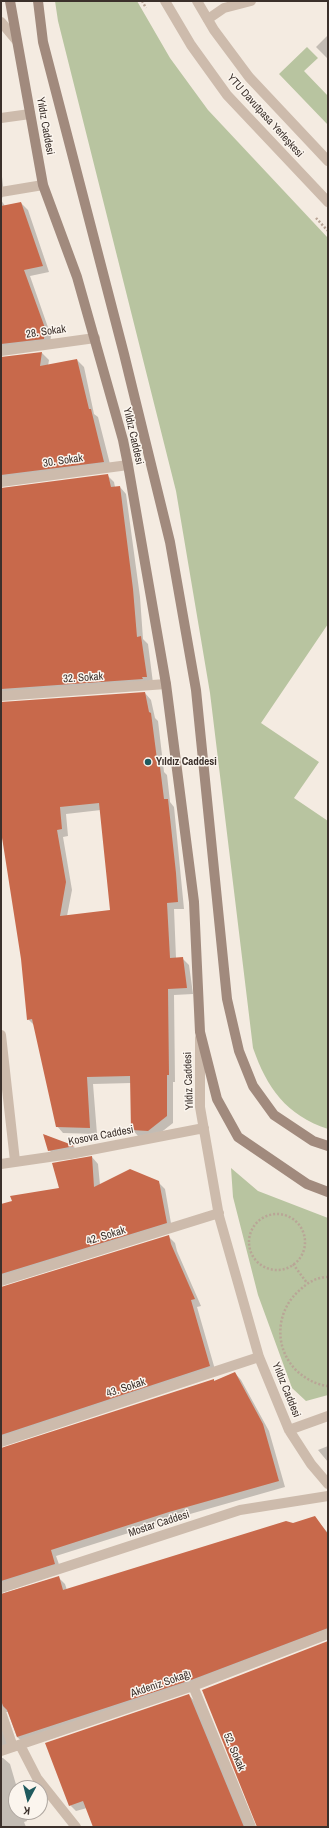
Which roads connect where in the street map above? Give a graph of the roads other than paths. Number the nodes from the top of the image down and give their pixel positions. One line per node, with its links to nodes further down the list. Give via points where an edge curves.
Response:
1 (10, 1): 8 (main road, Yıldız Caddesi)
2 (38, 1): 24 (main road, Yıldız Caddesi, via 43,42 170,542 196,690 227,999 239,1051 253,1086 274,1114 313,1141)
3 (165, 1): 14 (street, YTU Davutpasa Yerleşkesi, via 191,45 227,95)
4 (197, 1): 6 (street, YTU Davutpasa Yerleşkesi)
5 (252, 1): 6 (street, via 224,8)
6 (208, 19): 11 (street, YTU Davutpasa Yerleşkesi, via 249,77)
7 (1, 22): 8 (street)
8 (17, 41): 9 (main road, Yıldız Caddesi)
9 (30, 114): 10 (street); 12 (main road, Yıldız Caddesi)
10 (1, 118)
11 (328, 161)
12 (43, 185): 13 (street); 15 (main road, Yıldız Caddesi, via 77,277)
13 (1, 192)
14 (328, 202)
15 (95, 338): 16 (street, 28. Sokak); 17 (main road, Yıldız Caddesi)
16 (1, 351)
17 (128, 465): 18 (street, 30. Sokak); 19 (main road, Yıldız Caddesi)
18 (1, 482)
19 (166, 684): 20 (street, 32. Sokak); 21 (main road, Yıldız Caddesi, via 194,902)
20 (1, 696)
21 (200, 1032): 23 (street, Yıldız Caddesi, via 200,1107); 27 (main road, via 217,1099 238,1137 307,1184)
22 (1, 1035): 25 (street)
23 (204, 1128): 25 (street, Kosova Caddesi); 28 (street, Yıldız Caddesi)
24 (328, 1146)
25 (15, 1162): 26 (street, Kosova Caddesi)
26 (1, 1164)
27 (328, 1192)
28 (219, 1213): 29 (street, 42. Sokak); 30 (street, Yıldız Caddesi)
29 (1, 1281)
30 (259, 1357): 32 (street, Yıldız Caddesi); 33 (street, 43. Sokak)
31 (328, 1416): 32 (street)
32 (289, 1430): 34 (street, Yıldız Caddesi, via 311,1464)
33 (1, 1442)
34 (328, 1484)
35 (328, 1496): 36 (street, Mostar Caddesi, via 240,1510)
36 (1, 1588)
37 (328, 1634): 38 (street, Akdeniz Sokağı)
38 (193, 1686): 40 (street, Akdeniz Sokağı); 43 (street, 52. Sokak)
39 (1, 1712): 40 (street)
40 (17, 1746): 41 (street, Akdeniz Sokağı); 42 (street, via 37,1778)
41 (1, 1751)
42 (76, 1827)
43 (251, 1827)

